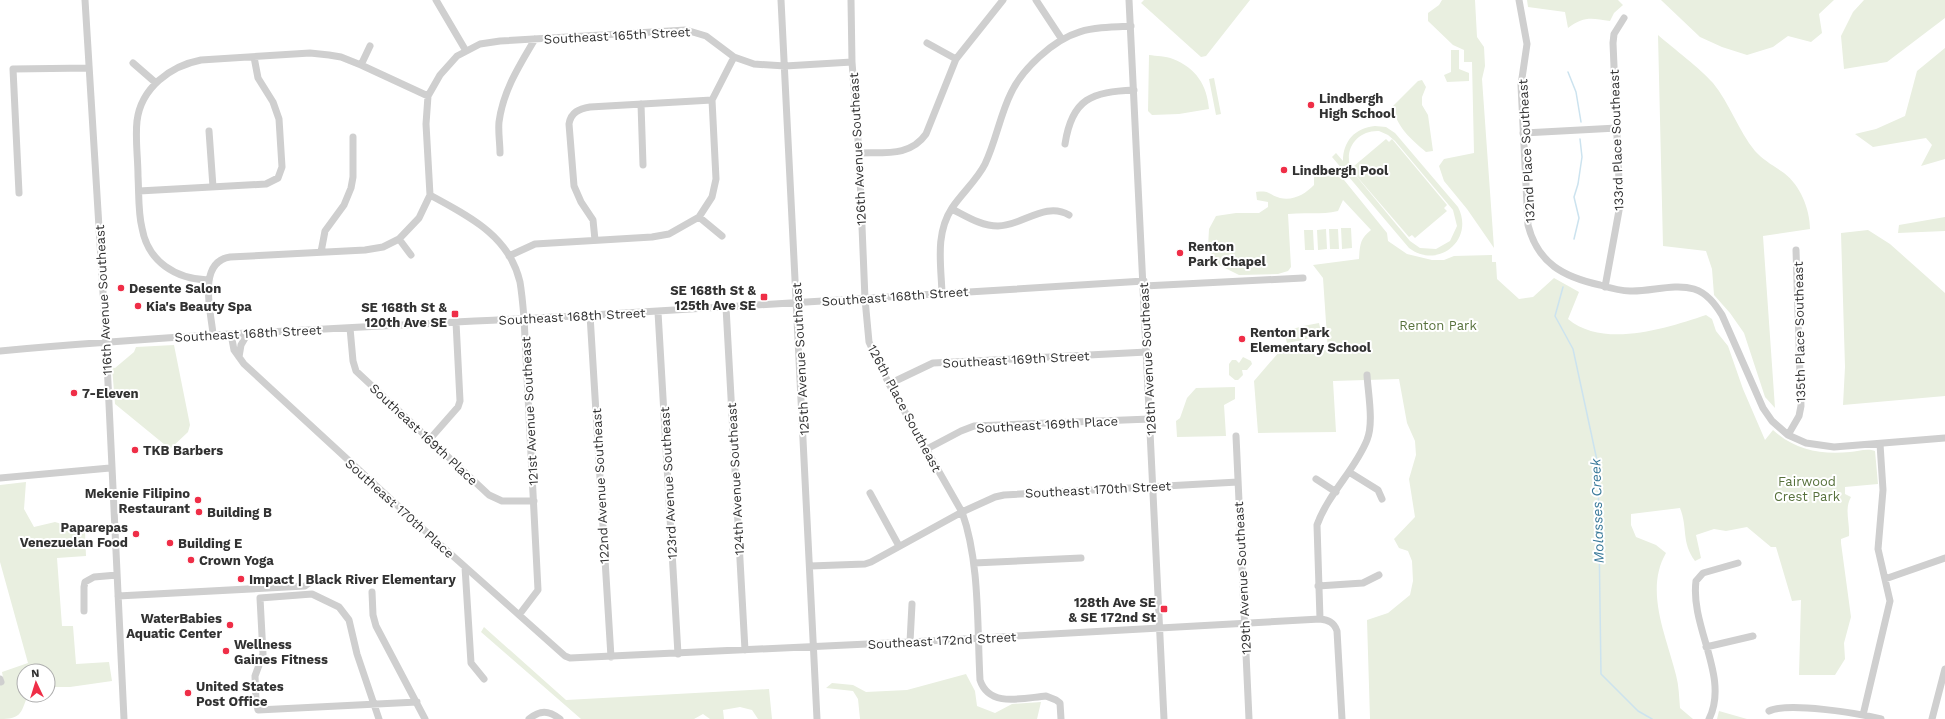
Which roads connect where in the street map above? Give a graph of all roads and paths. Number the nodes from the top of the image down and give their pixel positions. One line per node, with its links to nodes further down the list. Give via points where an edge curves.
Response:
1 (85, 0): 23 (street, 116th Avenue Southeast)
2 (436, 0): 15 (street)
3 (781, 0): 22 (street, 125th Avenue Southeast)
4 (851, 0): 19 (street, 126th Avenue Southeast)
5 (1002, 0): 18 (street)
6 (1036, 0): 11 (street)
7 (1129, 0): 10 (street, 128th Avenue Southeast)
8 (1519, 0): 31 (street, 132nd Place Southeast, via 1527,44 1521,85)
9 (1624, 18): 29 (street, 133rd Place Southeast, via 1614,34 1613,43)
10 (1131, 26): 11 (street, via 1088,30); 25 (street, 128th Avenue Southeast)
11 (1061, 38): 41 (street, via 1031,64 1017,82 1010,94 984,166)
12 (535, 39): 15 (street, Southeast 165th Street, via 490,42); 17 (street, Southeast 165th Street, via 686,30 706,36); 34 (street, via 512,77 503,99 499,123)
13 (927, 43): 18 (street)
14 (370, 46): 21 (street)
15 (466, 51): 26 (street, Southeast 165th Street, via 448,64)
16 (254, 57): 21 (street, via 319,54 341,57); 24 (street, via 191,62 171,70); 37 (street, via 258,78 273,102 279,119 282,167 278,178 266,184)
17 (734, 57): 22 (street, Southeast 165th Street, via 754,64); 27 (street)
18 (956, 59): 35 (street, via 926,134 917,144 903,151)
19 (852, 62): 22 (street, Southeast 165th Street); 35 (street, 126th Avenue Southeast)
20 (133, 63): 24 (street)
21 (361, 65): 26 (street)
22 (785, 66): 57 (street, 125th Avenue Southeast)
23 (89, 68): 39 (street, via 12,69); 67 (street, 116th Avenue Southeast)
24 (156, 82): 38 (street, via 145,98 137,120)
25 (1134, 90): 33 (street, via 1104,92 1087,101 1071,119); 53 (street, 128th Avenue Southeast)
26 (428, 96): 40 (street, via 426,124)
27 (712, 100): 28 (street); 43 (street, via 716,179 712,197)
28 (641, 104): 36 (street); 46 (street, via 578,110 571,116 571,169 577,196 593,220)
29 (1617, 128): 31 (street); 54 (street, 133rd Place Southeast, via 1620,206)
30 (209, 131): 37 (street)
31 (1523, 133): 54 (street, 132nd Place Southeast, via 1528,225 1531,236 1551,265 1576,280)
32 (353, 137): 48 (street, via 354,177 351,188 344,205 325,231)
33 (1065, 144)
34 (500, 153)
35 (859, 153): 56 (street, 126th Avenue Southeast)
36 (643, 165)
37 (213, 186): 38 (street)
38 (139, 191): 52 (street, via 142,229 154,255 167,269 176,274 194,280)
39 (19, 193)
40 (430, 195): 45 (street, via 419,218); 50 (street, 121st Avenue Southeast, via 476,220 487,229)
41 (952, 209): 42 (street, via 978,222 997,226 1016,223 1051,210); 55 (street, via 944,224 940,244)
42 (1069, 215)
43 (699, 217): 44 (street); 46 (street, via 669,234)
44 (722, 236)
45 (399, 239): 48 (street, via 375,249); 49 (street)
46 (595, 240): 50 (street, via 535,244)
47 (1796, 250): 74 (street, 135th Place Southeast, via 1801,406 1799,416)
48 (321, 252): 52 (street, via 227,258 213,268)
49 (411, 255)
50 (509, 256): 61 (street, 121st Avenue Southeast, via 520,282)
51 (1303, 278): 53 (street, Southeast 168th Street)
52 (208, 280): 65 (street)
53 (1144, 284): 55 (street, Southeast 168th Street); 69 (street, 128th Avenue Southeast)
54 (1605, 287): 74 (street, via 1630,291 1680,287 1694,289 1715,303 1763,408 1772,421)
55 (942, 293): 56 (street, Southeast 168th Street)
56 (865, 299): 57 (street, Southeast 168th Street); 72 (street, 126th Place Southeast, via 869,342)
57 (797, 302): 58 (street, Southeast 168th Street); 96 (street, 125th Avenue Southeast)
58 (726, 307): 59 (street, Southeast 168th Street); 116 (street, 124th Avenue Southeast)
59 (658, 312): 60 (street, Southeast 168th Street); 117 (street, 123rd Avenue Southeast)
60 (590, 315): 61 (street, Southeast 168th Street); 119 (street, 122nd Avenue Southeast)
61 (524, 318): 62 (street, Southeast 168th Street); 89 (street, 121st Avenue Southeast)
62 (456, 322): 63 (street, Southeast 168th Street); 77 (street, via 460,401 458,407)
63 (350, 328): 64 (street, Southeast 168th Street); 77 (street, Southeast 169th Place, via 356,371)
64 (248, 333): 66 (street, Southeast 168th Street); 70 (street)
65 (213, 334): 66 (street, Southeast 168th Street); 67 (street, Southeast 168th Street)
66 (231, 334): 70 (street, Southeast 170th Place)
67 (106, 341): 68 (street, Southeast 168th Street); 80 (street, 116th Avenue Southeast)
68 (0, 351)
69 (1147, 352): 72 (street, Southeast 169th Street, via 933,363); 73 (street, 128th Avenue Southeast)
70 (238, 357): 97 (street, Southeast 170th Place)
71 (1368, 375): 81 (street, via 1369,430 1367,440)
72 (889, 384): 79 (street, 126th Place Southeast)
73 (1150, 420): 79 (street, Southeast 169th Place, via 974,426); 85 (street, 128th Avenue Southeast)
74 (1788, 435): 78 (street, via 1824,447)
75 (1236, 436): 84 (street, 129th Avenue Southeast)
76 (1945, 438): 78 (street)
77 (429, 440): 89 (street, Southeast 169th Place, via 489,495 502,501)
78 (1880, 444): 101 (street, via 1883,490 1878,549)
79 (925, 450): 90 (street, 126th Place Southeast)
80 (110, 468): 82 (street); 98 (street, 116th Avenue Southeast)
81 (1349, 472): 86 (street); 88 (street, via 1378,490)
82 (0, 478)
83 (1316, 480): 86 (street)
84 (1238, 482): 85 (street, Southeast 170th Street); 109 (street, 129th Avenue Southeast)
85 (1153, 486): 90 (street, Southeast 170th Street, via 1004,495); 110 (street, 128th Avenue Southeast)
86 (1336, 492): 102 (street, via 1317,525)
87 (870, 493): 91 (street)
88 (1382, 500)
89 (534, 501): 107 (street, 121st Avenue Southeast, via 538,590)
90 (962, 512): 91 (street, Southeast 170th Street); 94 (street, 126th Place Southeast, via 969,532)
91 (899, 546): 96 (street, Southeast 170th Street, via 865,564)
92 (1081, 558): 94 (street)
93 (1945, 558): 101 (street)
94 (974, 563): 112 (street, 126th Place Southeast)
95 (1738, 563): 115 (street, via 1703,573 1696,581 1697,616)
96 (810, 566): 114 (street, 125th Avenue Southeast)
97 (465, 567): 107 (street, Southeast 170th Place); 121 (street, via 471,664)
98 (117, 575): 104 (street, 116th Avenue Southeast); 106 (street, via 94,577 85,582)
99 (1379, 575): 102 (street, via 1363,583)
100 (315, 579): 104 (street, via 305,586)
101 (1885, 579): 125 (street, via 1890,606)
102 (1318, 586): 108 (street)
103 (372, 592): 122 (street, via 372,616 376,626)
104 (118, 596): 126 (street, 116th Avenue Southeast)
105 (912, 604): 113 (street)
106 (84, 611)
107 (519, 615): 118 (street, Southeast 170th Place)
108 (1320, 619): 109 (street, Southeast 172nd Street); 135 (street, via 1328,620 1336,626)
109 (1244, 624): 110 (street, Southeast 172nd Street); 134 (street, 129th Avenue Southeast)
110 (1160, 629): 112 (street, Southeast 172nd Street); 133 (street, 128th Avenue Southeast)
111 (1753, 636): 115 (street)
112 (978, 639): 113 (street, Southeast 172nd Street); 132 (street, 126th Place Southeast, via 980,680 989,695 1001,699 1046,696 1053,698 1060,704)
113 (910, 642): 114 (street, Southeast 172nd Street)
114 (814, 646): 116 (street, Southeast 172nd Street); 131 (street, 125th Avenue Southeast)
115 (1706, 647): 136 (street, via 1716,694)
116 (745, 650): 117 (street, Southeast 172nd Street)
117 (678, 654): 119 (street, Southeast 172nd Street)
118 (565, 656): 119 (street, Southeast 172nd Street, via 578,659)
119 (610, 657)
120 (1945, 669): 138 (street)
121 (484, 679)
122 (417, 702): 123 (street); 128 (street)
123 (373, 705): 123 (street, via 349,620 339,607 312,594 260,598 263,654 255,676 258,710); 127 (street)
124 (1769, 711): 125 (street, via 1784,707)
125 (1863, 715): 137 (street)
126 (124, 719)
127 (379, 719)
128 (425, 719)
129 (528, 719): 130 (street, via 545,711)
130 (560, 719)
131 (817, 719)
132 (1062, 719)
133 (1164, 719)
134 (1249, 719)
135 (1342, 719)
136 (1709, 719)
137 (1881, 719)
138 (1932, 719)

